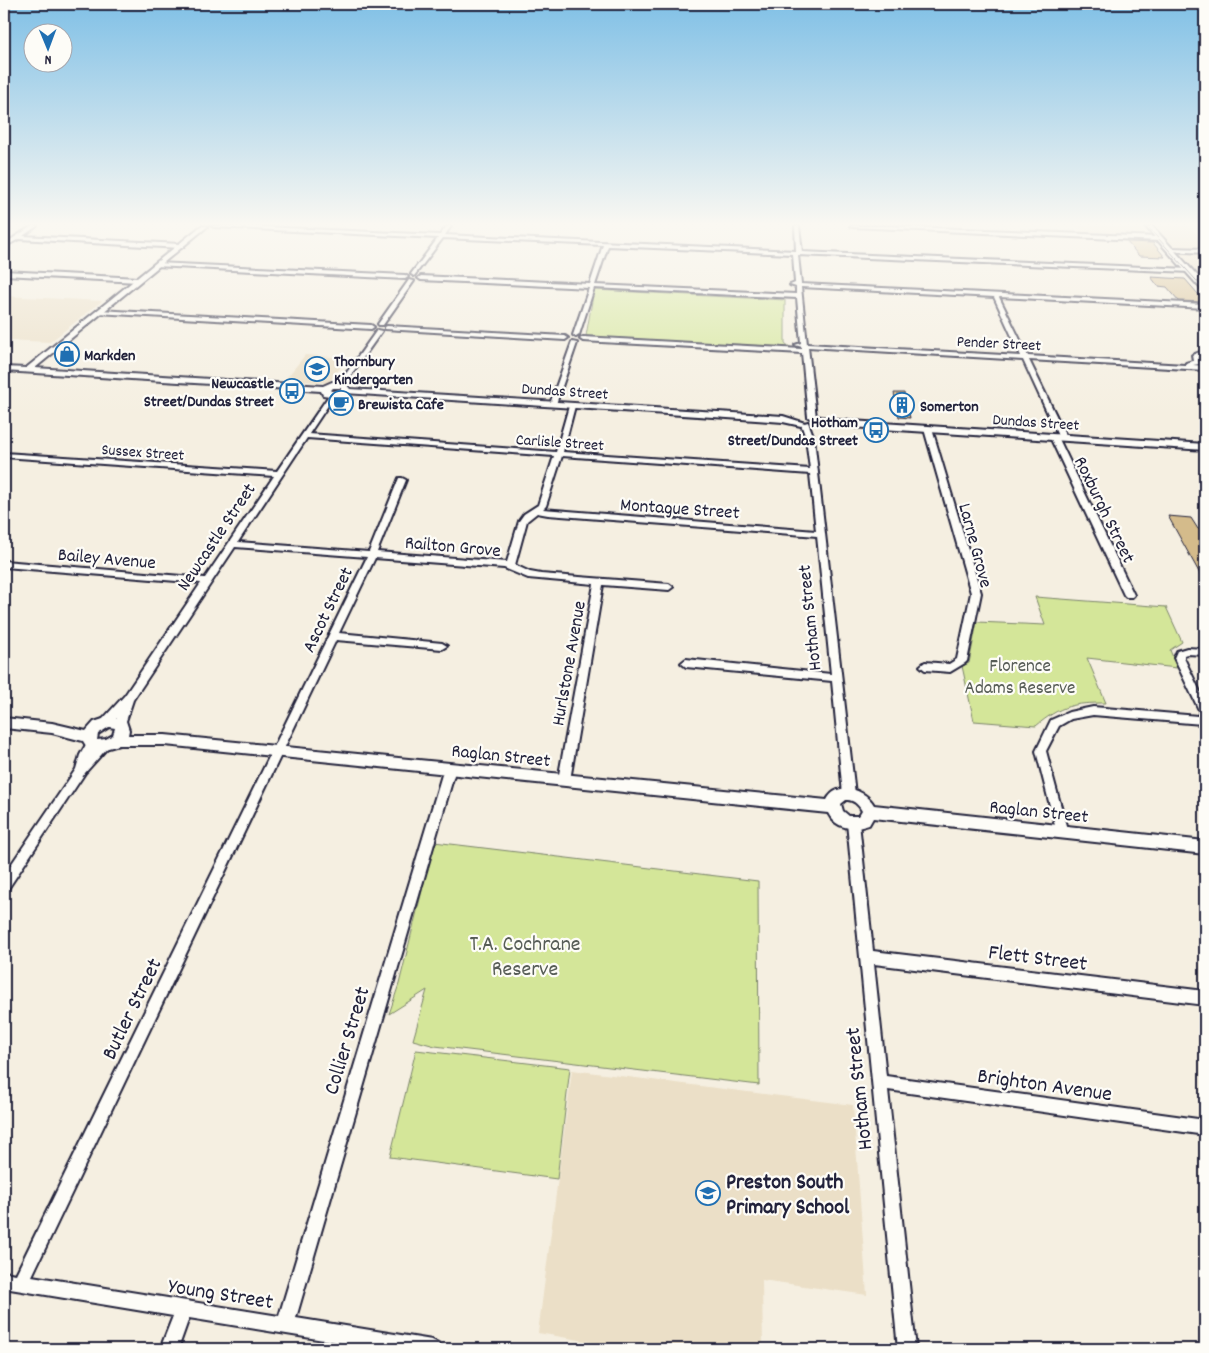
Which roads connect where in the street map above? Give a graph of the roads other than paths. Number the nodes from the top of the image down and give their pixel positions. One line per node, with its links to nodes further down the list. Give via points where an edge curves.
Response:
1 (127, 289): 10 (street)
2 (403, 289): 11 (street)
3 (590, 289): 12 (street)
4 (640, 289): 7 (street)
5 (796, 289): 7 (street, Hotham Street)
6 (871, 289): 8 (street)
7 (796, 296): 16 (street, Hotham Street)
8 (996, 296): 9 (street); 18 (street, Roxburgh Street)
9 (1205, 306)
10 (99, 312): 11 (street); 22 (street)
11 (382, 328): 13 (street); 23 (street)
12 (576, 335): 13 (street); 14 (street)
13 (566, 338): 15 (street)
14 (583, 339): 15 (street); 16 (street, Pender Street, via 778,350)
15 (574, 343): 25 (street)
16 (801, 348): 18 (street, Pender Street, via 824,346); 27 (street, Hotham Street)
17 (1205, 352): 19 (street, Pender Street, via 1194,356 1197,364)
18 (1025, 357): 19 (street, Pender Street); 30 (street, Roxburgh Street)
19 (1172, 365): 20 (street, Pender Street)
20 (1205, 368)
21 (4, 369): 22 (street)
22 (27, 371): 24 (street)
23 (343, 388): 24 (street, Dundas Street, via 332,385); 25 (street, Dundas Street)
24 (328, 392): 29 (street, Newcastle Street)
25 (553, 404): 26 (street, Dundas Street)
26 (572, 406): 27 (street, Dundas Street); 32 (street)
27 (808, 421): 28 (street, Dundas Street); 34 (street, Hotham Street)
28 (928, 429): 30 (street, Dundas Street); 51 (street, Larne Grove, via 976,593 962,661 950,668)
29 (304, 436): 32 (street, Carlisle Street); 35 (street, Newcastle Street)
30 (1058, 437): 31 (street, Dundas Street); 46 (street, Roxburgh Street)
31 (1205, 447)
32 (558, 454): 34 (street, Carlisle Street); 37 (street, via 543,503)
33 (4, 455): 35 (street, Sussex Street)
34 (814, 472): 38 (street, Hotham Street)
35 (280, 474): 39 (street, Newcastle Street)
36 (402, 480): 40 (street, Ascot Street)
37 (536, 510): 38 (street, Montague Street); 42 (street, via 523,521)
38 (821, 534): 52 (street, Hotham Street)
39 (233, 544): 40 (street, Railton Grove); 43 (street, Newcastle Street)
40 (372, 555): 42 (street, Railton Grove); 47 (street, Ascot Street)
41 (4, 564): 43 (street, Bailey Avenue)
42 (510, 566): 44 (street, Railton Grove, via 534,576)
43 (208, 581): 54 (street, Newcastle Street)
44 (599, 582): 45 (street, Railton Grove); 57 (street, Hurlstone Avenue)
45 (669, 587)
46 (1129, 595)
47 (332, 636): 48 (street); 55 (street, Ascot Street)
48 (442, 646)
49 (1205, 652): 62 (street, via 1187,651 1179,656 1205,712 1202,720 1093,711 1055,723 1041,751)
50 (686, 663): 52 (street)
51 (925, 666)
52 (836, 678): 58 (street, Hotham Street)
53 (4, 723): 54 (street, Raglan Street)
54 (106, 734): 55 (street, Raglan Street); 64 (street, Newcastle Street)
55 (277, 751): 56 (street, Raglan Street); 69 (street, Butler Street)
56 (450, 768): 57 (street, Raglan Street); 71 (street, Collier Street)
57 (564, 780): 59 (street, Raglan Street)
58 (849, 794): 59 (street, via 838,797); 60 (street, via 862,800)
59 (833, 806): 61 (street, via 839,817)
60 (869, 811): 61 (street, via 864,820); 62 (street, Raglan Street)
61 (853, 823): 65 (street, Hotham Street)
62 (1062, 833): 63 (street, Raglan Street)
63 (1205, 848)
64 (4, 885)
65 (866, 957): 66 (street, Flett Street); 67 (street, Hotham Street)
66 (1205, 998)
67 (879, 1082): 68 (street, Brighton Avenue); 74 (street, Hotham Street)
68 (1205, 1127)
69 (12, 1282): 70 (street, Young Street)
70 (184, 1309): 71 (street, Young Street); 72 (street)
71 (285, 1325): 73 (street, Young Street)
72 (169, 1349)
73 (432, 1349)
74 (907, 1349)

